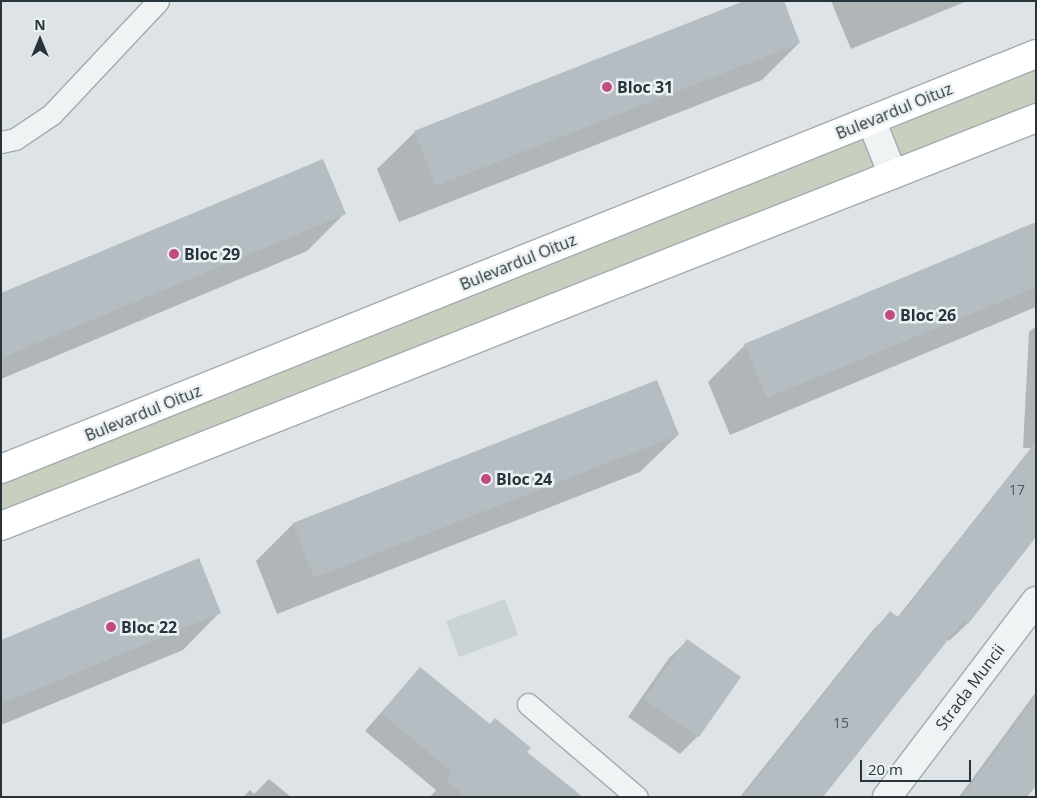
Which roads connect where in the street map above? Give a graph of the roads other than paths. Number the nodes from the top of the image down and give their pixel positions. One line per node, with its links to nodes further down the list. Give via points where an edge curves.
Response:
1 (158, 1): 5 (lane, via 58,109 15,140)
2 (1036, 54): 4 (main road, Bulevardul Oituz)
3 (1036, 118): 6 (main road)
4 (871, 120): 6 (street, Bulevardul Oituz); 7 (main road, Bulevardul Oituz)
5 (1, 142)
6 (893, 175): 8 (main road)
7 (1, 469)
8 (1, 526)
9 (1036, 601): 12 (street, Strada Muncii)
10 (528, 704): 11 (lane)
11 (637, 797)
12 (887, 797)

